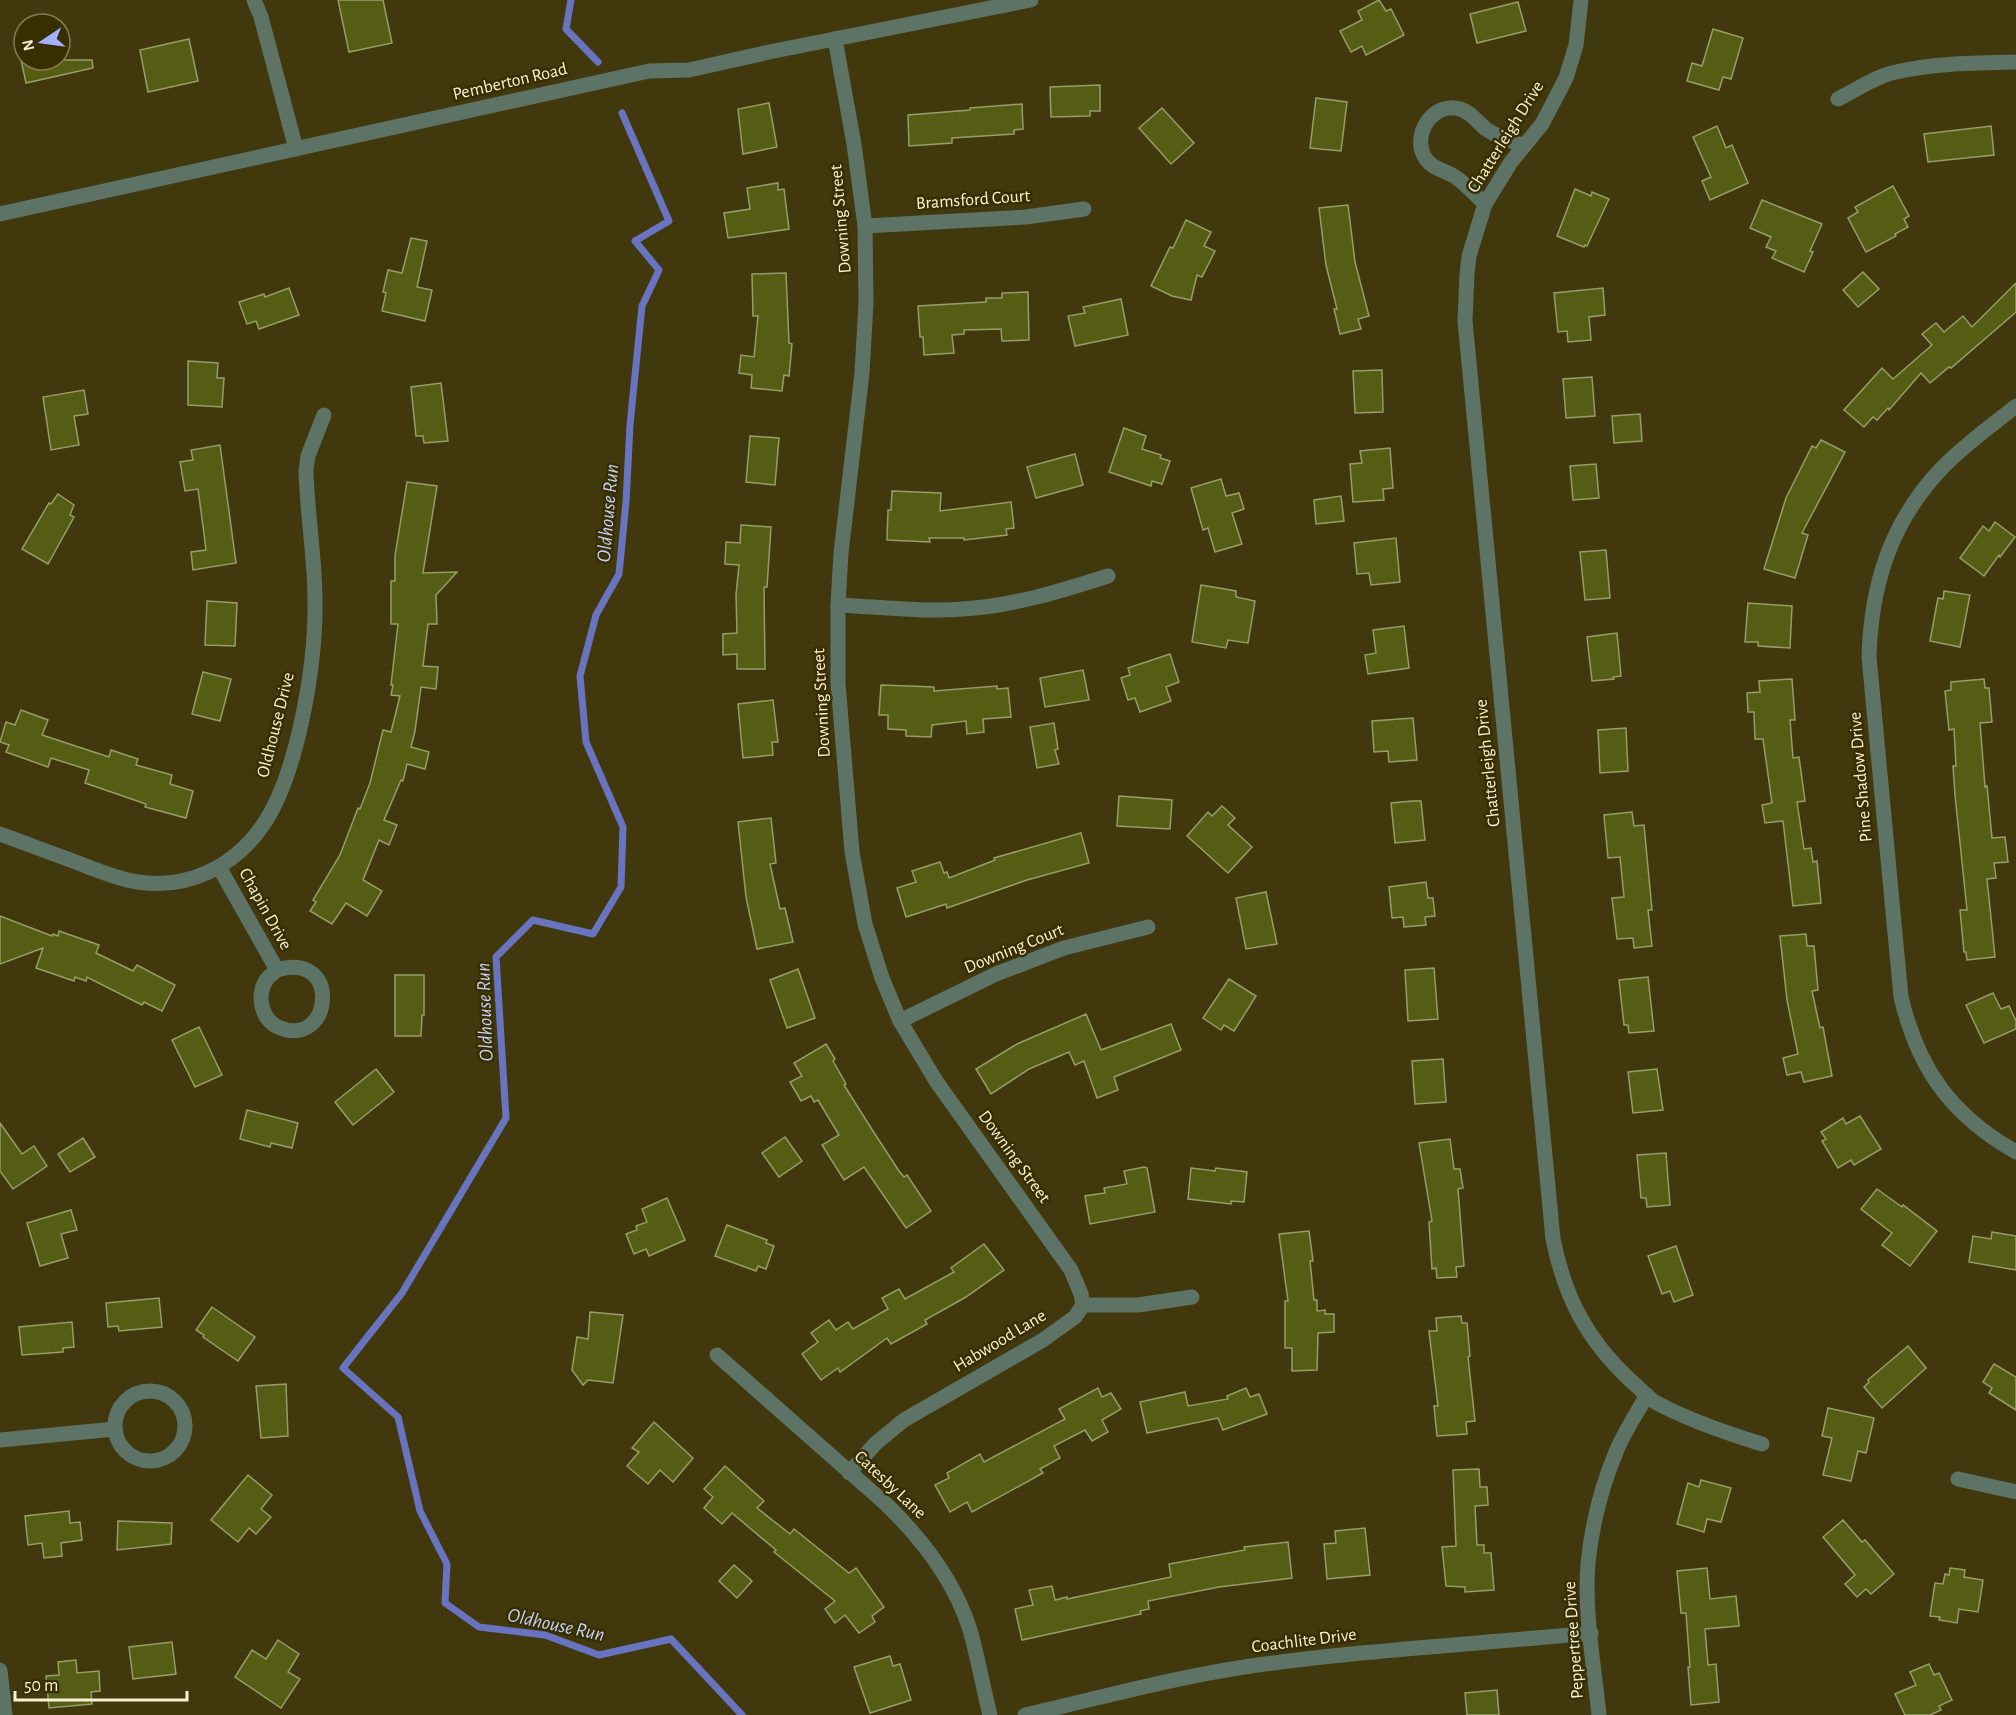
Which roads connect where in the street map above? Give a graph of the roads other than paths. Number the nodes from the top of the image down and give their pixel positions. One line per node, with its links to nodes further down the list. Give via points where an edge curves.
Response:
1 (254, 0): 8 (street)
2 (1031, 0): 4 (street, Pemberton Road)
3 (1581, 0): 7 (street, Chatterleigh Drive, via 1576,45 1566,78 1542,124)
4 (835, 39): 8 (street, Pemberton Road, via 689,70 649,71); 12 (street, Downing Street)
5 (2016, 62): 6 (street, via 1896,72)
6 (1838, 99)
7 (1524, 146): 9 (street, Chatterleigh Drive); 9 (street, via 1486,129 1460,109 1449,108 1428,119 1421,131 1420,147 1428,161 1455,177)
8 (296, 149): 11 (street, Pemberton Road)
9 (1485, 204): 26 (street, Chatterleigh Drive, via 1470,256 1465,321 1553,1239 1570,1300 1582,1322 1606,1355)
10 (1084, 209): 12 (street, Bramsford Court, via 1026,218)
11 (0, 214)
12 (865, 226): 16 (street, Downing Street, via 862,373)
13 (2016, 406): 22 (street, Pine Shadow Drive, via 1944,466 1903,522 1881,568 1870,624 1869,657 1906,1021 1916,1048 1941,1090 1974,1125)
14 (324, 415): 18 (street, Oldhouse Drive, via 306,470 315,602 303,715 278,798 263,825 240,853)
15 (1108, 576): 16 (street, via 1043,596 966,609)
16 (838, 604): 21 (street, Downing Street, via 838,683 852,852 865,924)
17 (0, 834): 18 (street, Oldhouse Drive, via 138,882 191,879)
18 (219, 867): 20 (street, Chapin Drive)
19 (1148, 927): 21 (street, Downing Court, via 1064,948 996,974)
20 (277, 970): 20 (street, Chapin Drive, via 261,991 266,1017 288,1030 313,1023 321,1012 322,986 303,968)
21 (900, 1021): 24 (street, Downing Street, via 936,1081 1071,1270)
22 (2016, 1152)
23 (1192, 1297): 24 (street, via 1138,1305)
24 (1083, 1305): 30 (street, Habwood Lane, via 1076,1317 1043,1340 904,1420)
25 (717, 1355): 30 (street, Catesby Lane)
26 (1647, 1395): 29 (street, Chatterleigh Drive, via 1707,1425); 33 (street, Peppertree Drive, via 1617,1449 1594,1517 1588,1564)
27 (115, 1429): 27 (street, via 118,1440 132,1456 153,1461 164,1458 180,1444 184,1422 176,1402 157,1391 146,1391 127,1399 120,1408); 28 (street)
28 (0, 1440)
29 (1762, 1444)
30 (849, 1473): 36 (street, Catesby Lane, via 907,1525 941,1568 969,1629)
31 (1958, 1479): 32 (street)
32 (2016, 1492)
33 (1591, 1633): 37 (street, Coachlite Drive, via 1250,1667); 38 (street, Peppertree Drive)
34 (0, 1670): 35 (street)
35 (4, 1715)
36 (990, 1715)
37 (1025, 1715)
38 (1599, 1715)

